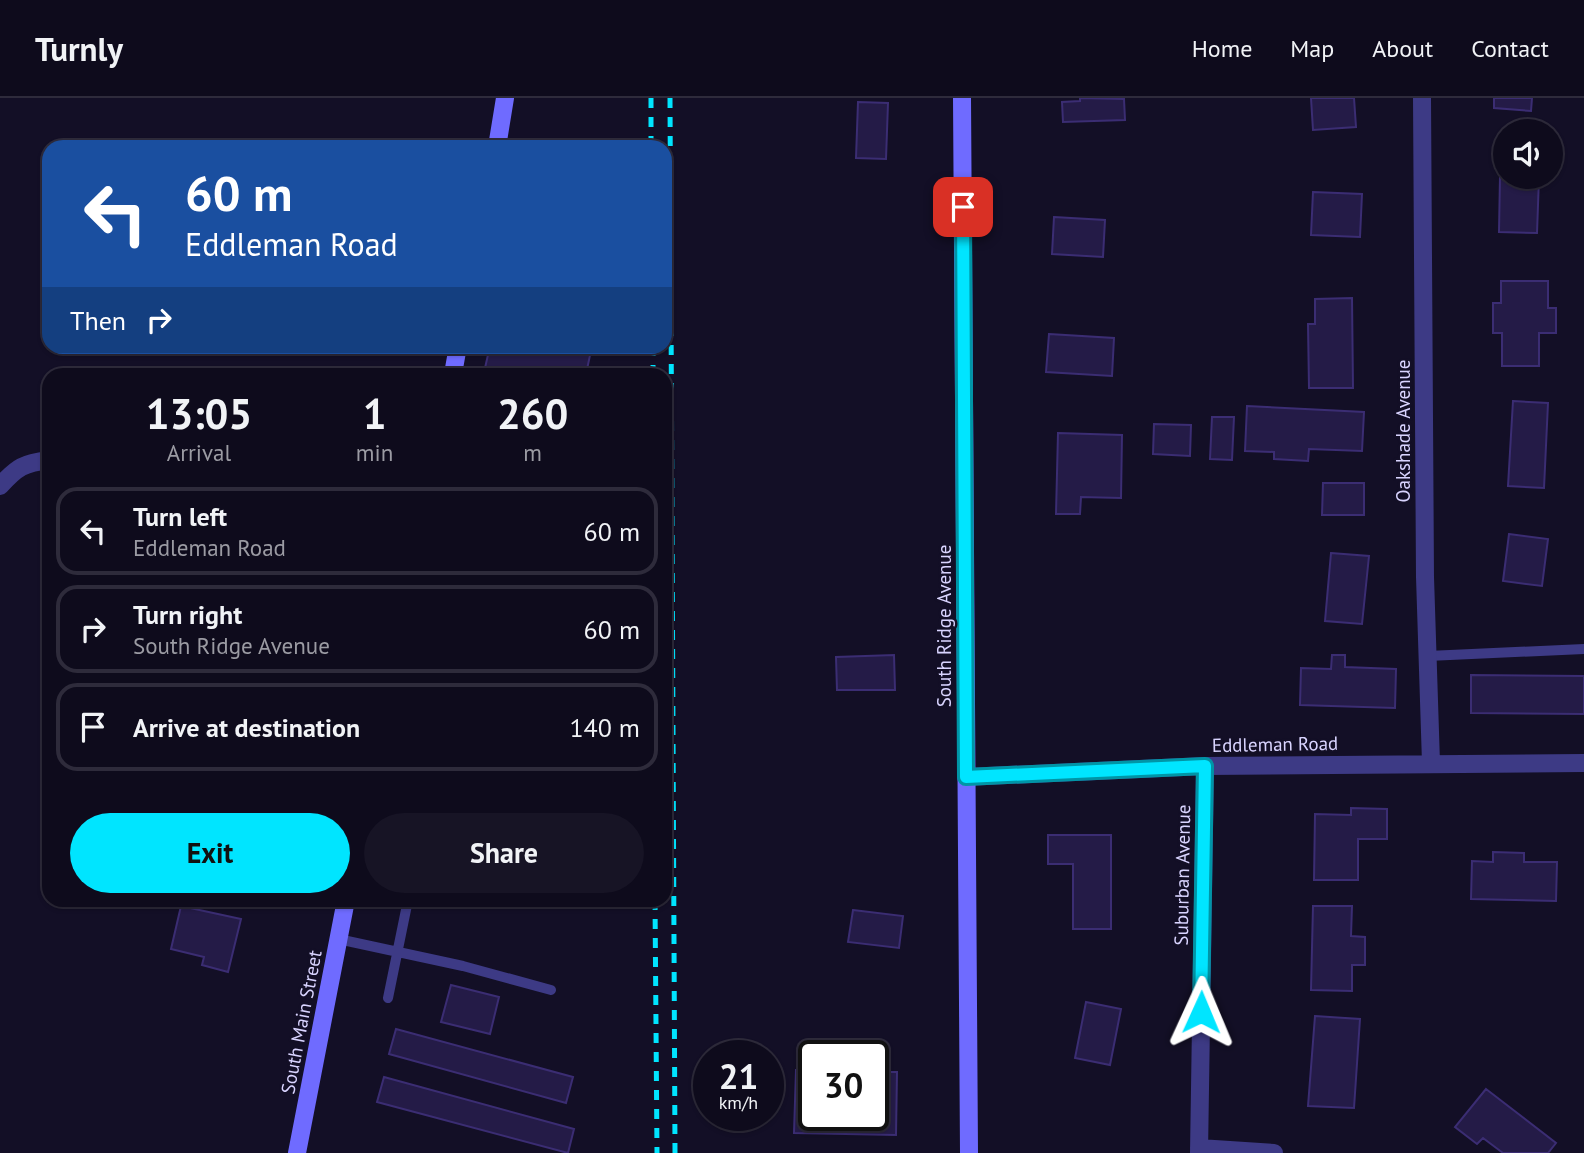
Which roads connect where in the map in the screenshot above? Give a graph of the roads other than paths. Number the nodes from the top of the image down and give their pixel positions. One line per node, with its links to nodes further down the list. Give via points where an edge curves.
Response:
1 (505, 98): 4 (street)
2 (962, 98): 12 (street, South Ridge Avenue)
3 (1422, 98): 8 (street, Oakshade Avenue)
4 (498, 140)
5 (42, 461): 6 (street, via 13,471)
6 (0, 486)
7 (1584, 649): 8 (lane)
8 (1428, 656): 9 (street, Oakshade Avenue)
9 (1432, 763): 10 (street, Eddleman Road); 11 (street, Eddleman Road)
10 (1584, 764)
11 (1205, 766): 12 (street, Eddleman Road); 19 (street, Suburban Avenue)
12 (966, 777): 21 (street, South Ridge Avenue)
13 (345, 907): 15 (street, South Main Street)
14 (407, 907): 16 (lane)
15 (338, 939): 16 (lane); 20 (street, South Main Street)
16 (398, 952): 17 (lane); 18 (lane)
17 (551, 990)
18 (388, 998)
19 (1199, 1151): 22 (street)
20 (297, 1153)
21 (969, 1153)
22 (1274, 1153)

